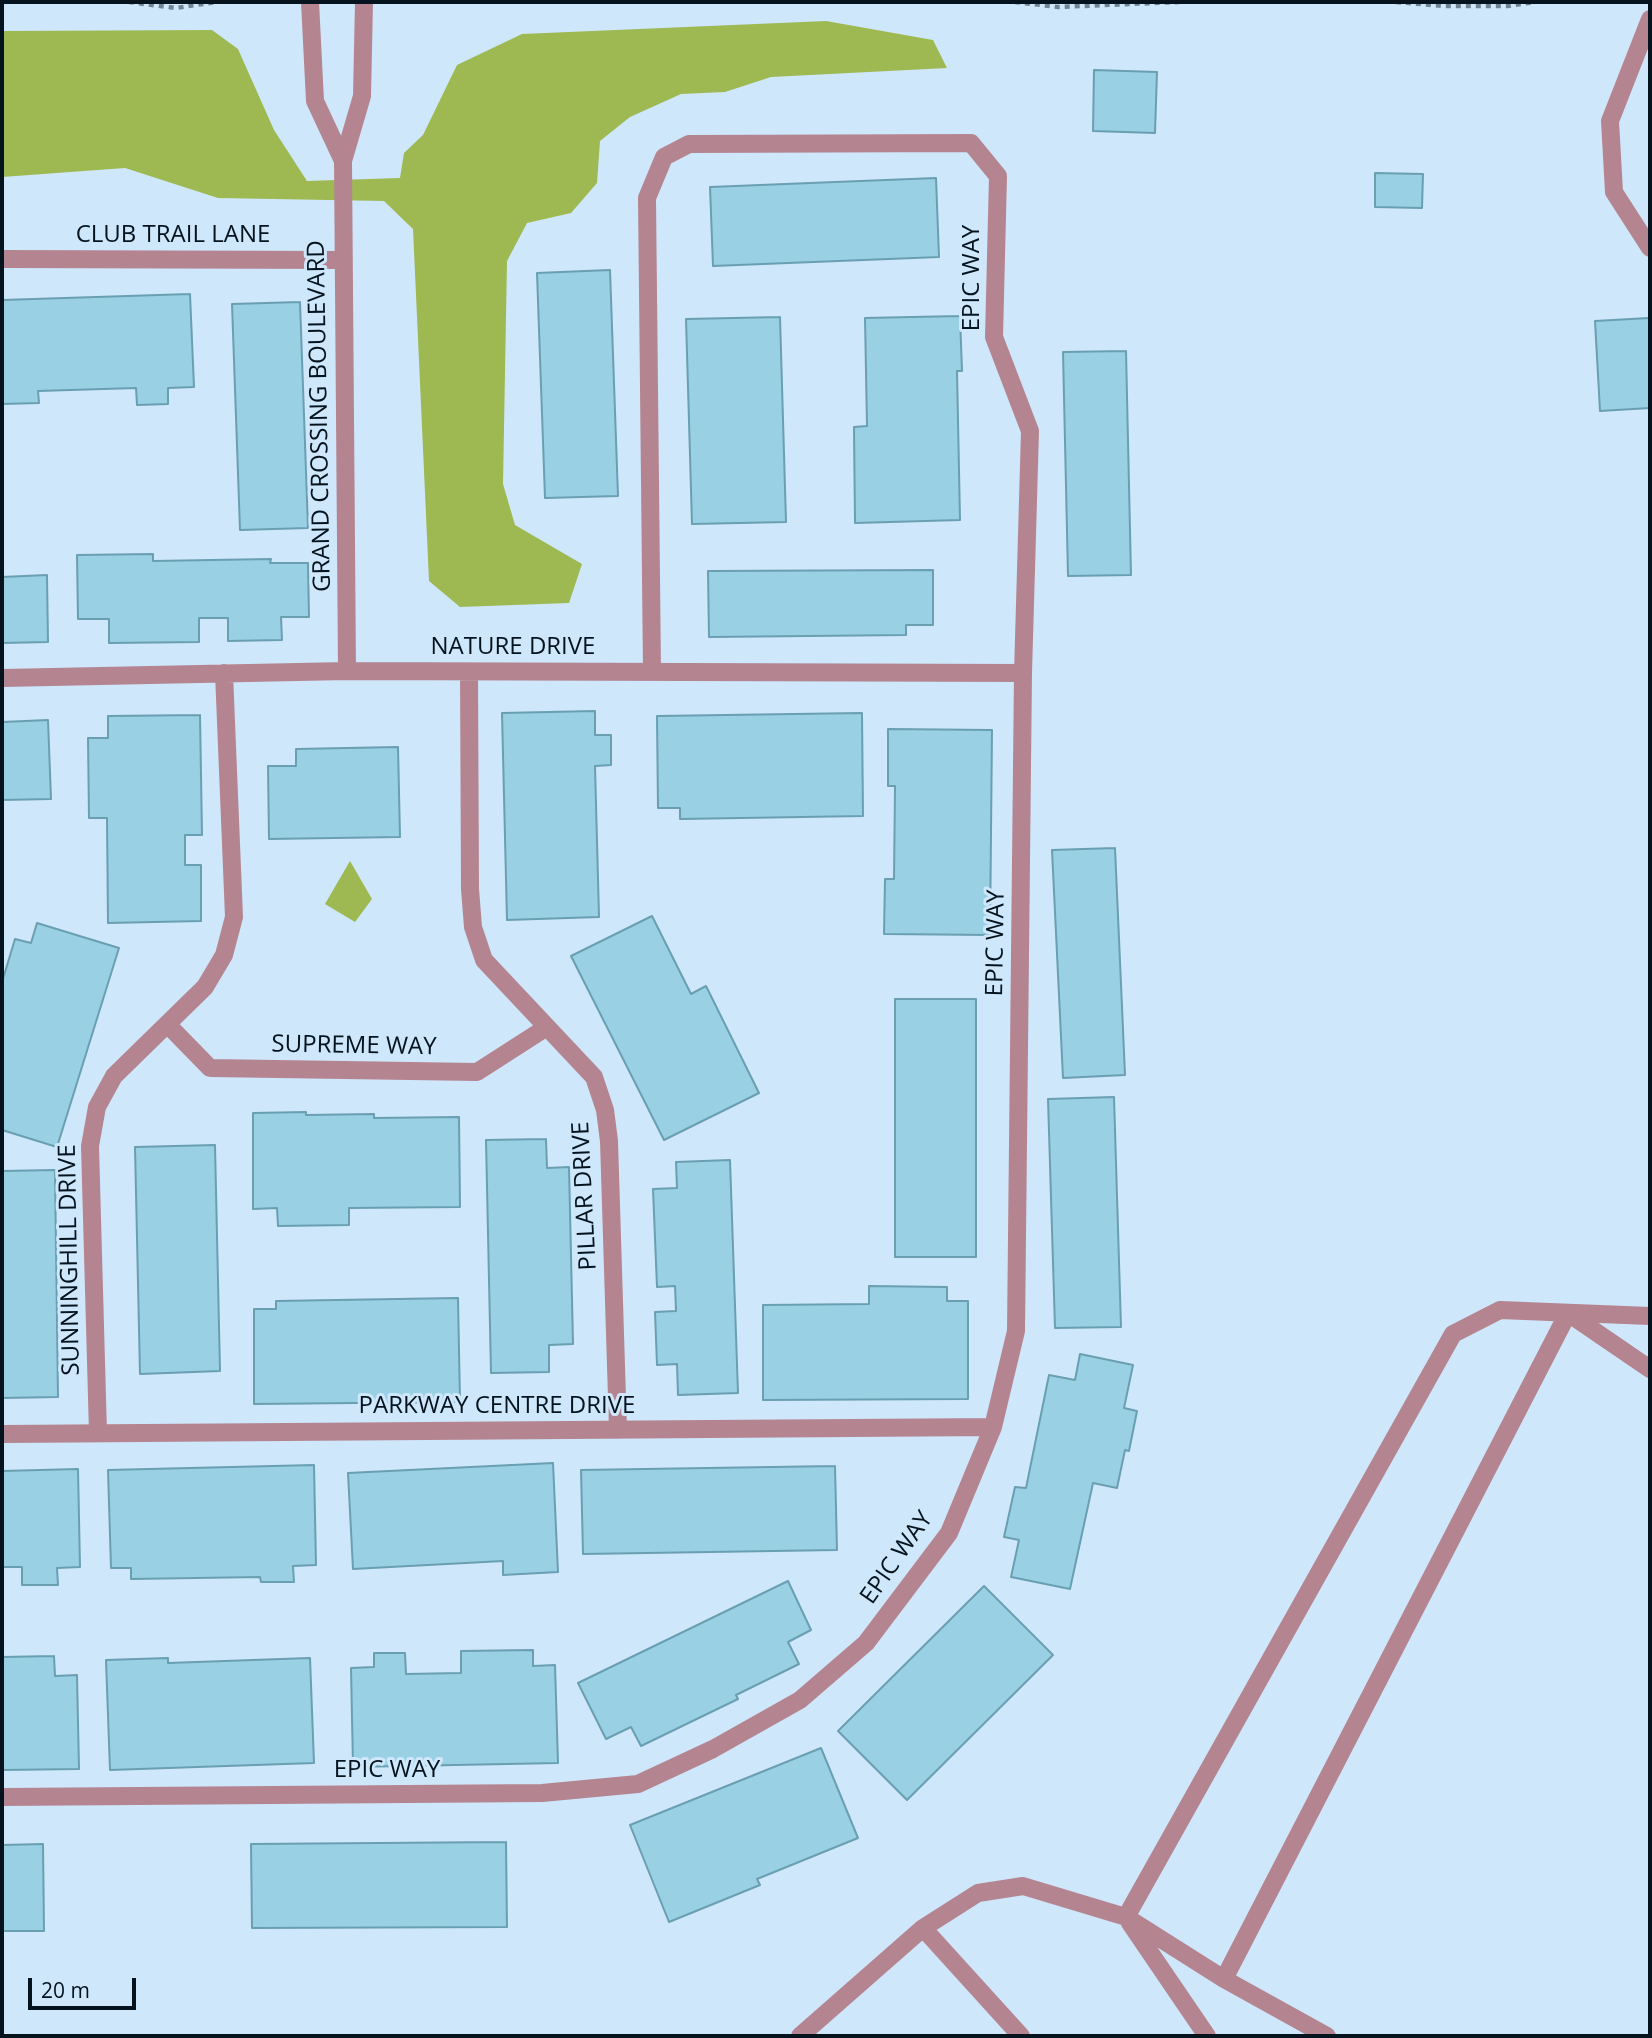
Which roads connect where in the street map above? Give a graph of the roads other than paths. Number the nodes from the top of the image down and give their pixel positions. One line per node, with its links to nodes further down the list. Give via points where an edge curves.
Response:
1 (310, 2): 4 (street, GRAND CROSSING BOULEVARD, via 315,101)
2 (365, 2): 4 (street, GRAND CROSSING BOULEVARD, via 362,96)
3 (1650, 19): 5 (street, via 1611,121 1614,192)
4 (342, 161): 7 (street, GRAND CROSSING BOULEVARD)
5 (1650, 248)
6 (2, 260): 7 (street, CLUB TRAIL LANE)
7 (343, 260): 8 (street, GRAND CROSSING BOULEVARD)
8 (347, 671): 9 (street, NATURE DRIVE); 11 (street, NATURE DRIVE)
9 (469, 672): 10 (street, NATURE DRIVE); 15 (street, PILLAR DRIVE, via 473,928 484,960)
10 (652, 672): 12 (street, NATURE DRIVE); 12 (street, EPIC WAY, via 647,198 664,157 689,144 971,143 998,176 994,337 1030,431)
11 (224, 673): 13 (street, NATURE DRIVE); 14 (street, SUNNINGHILL DRIVE, via 234,917 224,956 205,987)
12 (1023, 673): 19 (street, EPIC WAY, via 1016,1331)
13 (2, 678)
14 (167, 1024): 15 (street, SUPREME WAY, via 210,1068 477,1072); 21 (street, SUNNINGHILL DRIVE, via 114,1076 97,1107 90,1146)
15 (547, 1027): 20 (street, PILLAR DRIVE, via 594,1077 606,1110)
16 (1568, 1313): 17 (street); 18 (street); 24 (street, via 1500,1310 1452,1334); 26 (street)
17 (1650, 1316)
18 (1650, 1369)
19 (993, 1427): 20 (street, PARKWAY CENTRE DRIVE); 23 (street, EPIC WAY, via 949,1533 866,1643 800,1700 638,1784 542,1793)
20 (618, 1430): 21 (street, PARKWAY CENTRE DRIVE)
21 (98, 1433): 22 (street, PARKWAY CENTRE DRIVE)
22 (2, 1434)
23 (2, 1797)
24 (1126, 1917): 25 (street, via 1023,1886 978,1893); 26 (street); 29 (street)
25 (923, 1928): 27 (street); 28 (street)
26 (1224, 1979): 30 (street)
27 (800, 2036)
28 (1021, 2036)
29 (1207, 2036)
30 (1327, 2036)

